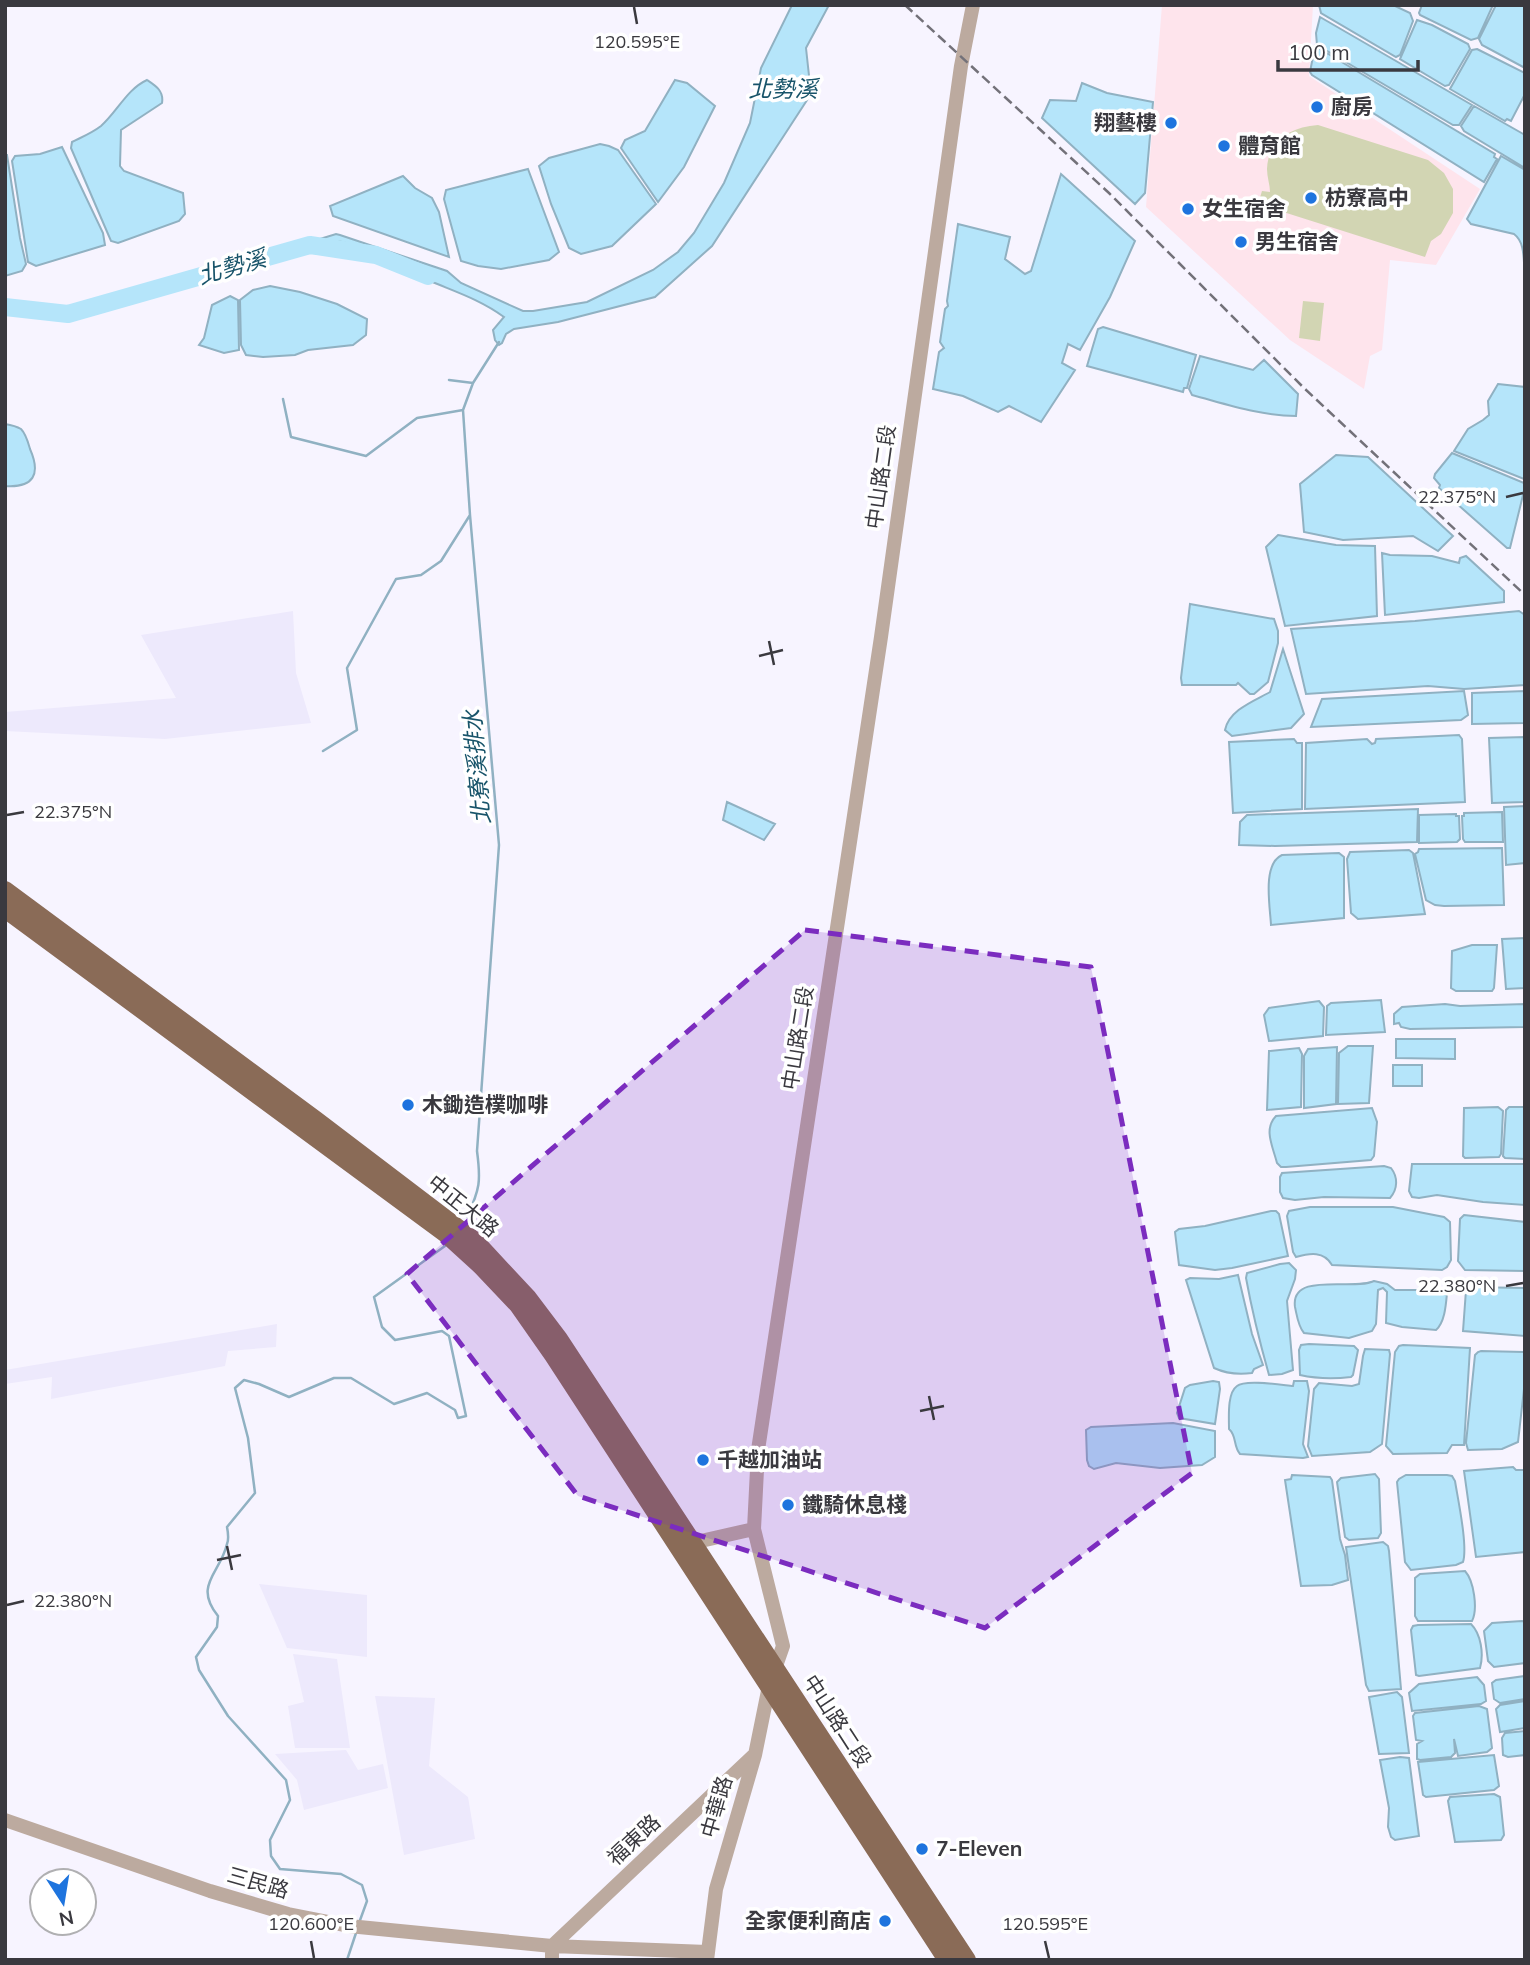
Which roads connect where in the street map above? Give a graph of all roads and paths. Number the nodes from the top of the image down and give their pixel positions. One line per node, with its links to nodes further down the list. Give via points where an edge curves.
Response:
1 (973, 5): 4 (street, 中山路二段, via 758,1450)
2 (5, 890): 5 (main road, 中正大路, via 475,1241 559,1339)
3 (5, 909): 7 (main road, 中正大路, via 425,1218 481,1266 518,1305 553,1355)
4 (754, 1529): 5 (street); 6 (street, 中山路二段, via 783,1646)
5 (692, 1543): 6 (main road, 中正大路)
6 (776, 1668): 7 (street, 中華路); 13 (main road, 中山路二段)
7 (769, 1686): 8 (street, 中華路); 12 (main road, 中山路二段)
8 (754, 1755): 10 (street, 福東路); 11 (street, 中華路, via 716,1889)
9 (5, 1820): 10 (street, 三民路, via 288,1914)
10 (552, 1953): 11 (street, 三民路)
11 (707, 1956)
12 (947, 1960)
13 (967, 1960)

